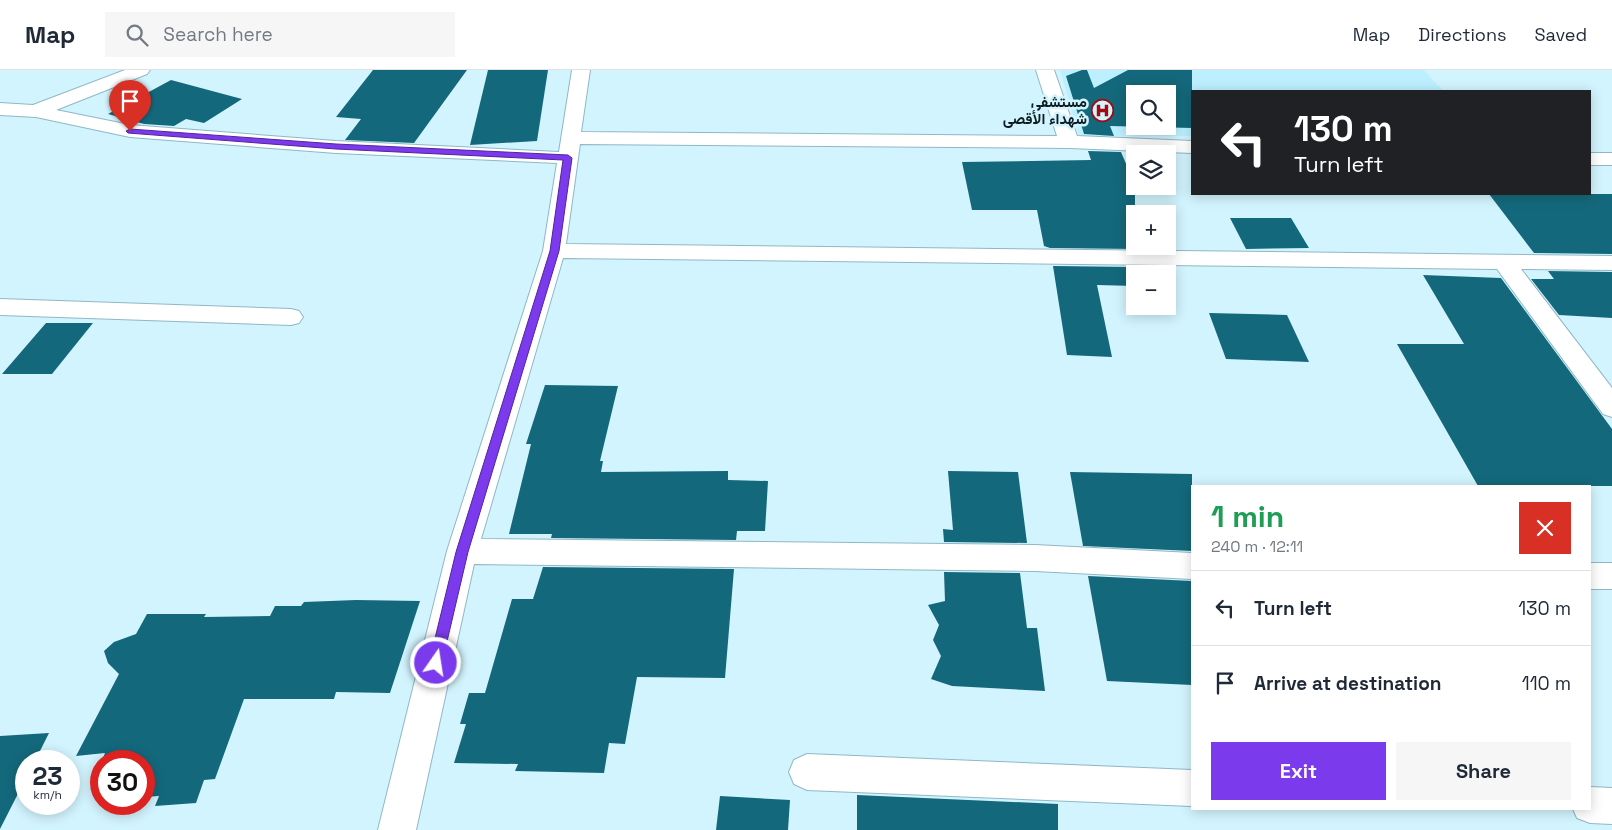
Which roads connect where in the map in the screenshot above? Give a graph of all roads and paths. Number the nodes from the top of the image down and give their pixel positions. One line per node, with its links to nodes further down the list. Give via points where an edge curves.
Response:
1 (141, 70): 5 (street)
2 (581, 70): 9 (street)
3 (1045, 70): 7 (street)
4 (0, 109): 5 (street)
5 (35, 111): 6 (street); 9 (street, via 130,131 336,147)
6 (0, 126)
7 (1068, 142): 8 (street); 9 (street)
8 (1191, 147)
9 (569, 148): 12 (street)
10 (1591, 158): 11 (street)
11 (1612, 159)
12 (554, 251): 13 (street); 18 (street)
13 (1503, 261): 14 (street); 17 (street)
14 (1612, 263)
15 (0, 307): 16 (street)
16 (291, 318)
17 (1612, 407)
18 (462, 552): 19 (street, via 1035,558); 26 (street)
19 (1191, 566)
20 (1591, 576): 21 (street)
21 (1612, 576)
22 (807, 772): 23 (street)
23 (1191, 788)
24 (1591, 805): 25 (street)
25 (1612, 806)
26 (397, 830)

